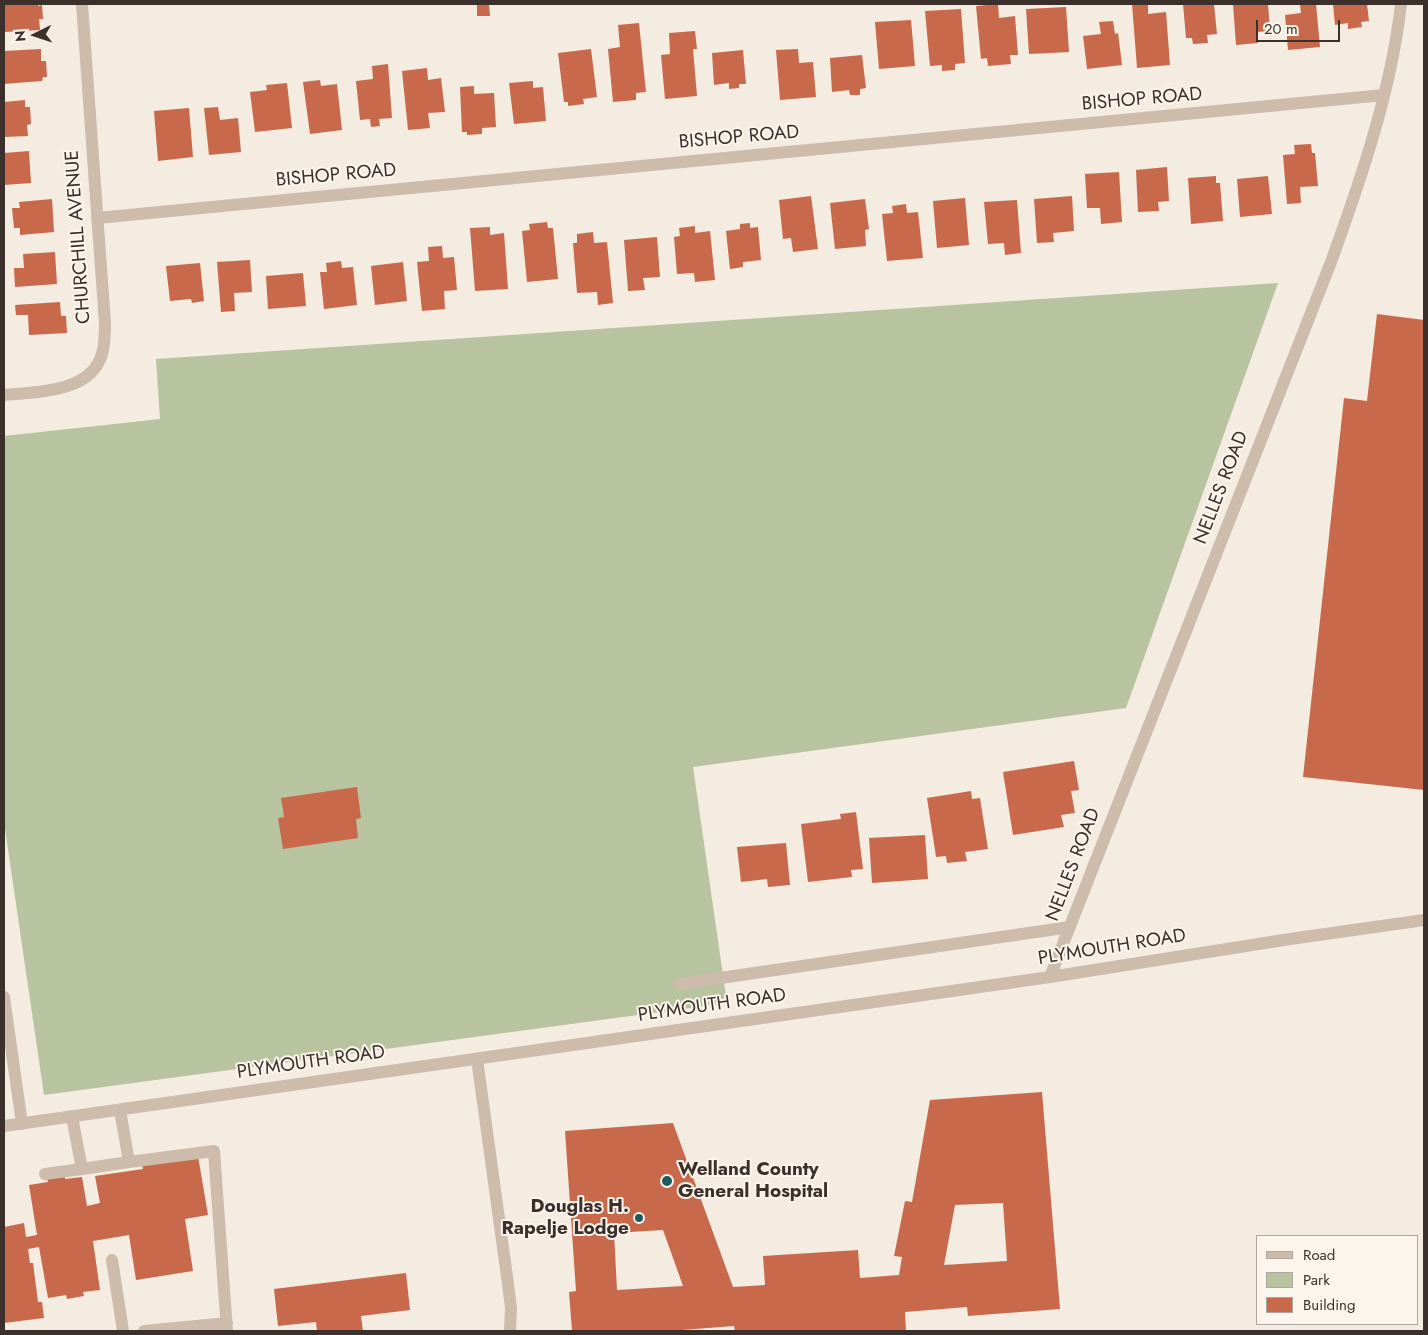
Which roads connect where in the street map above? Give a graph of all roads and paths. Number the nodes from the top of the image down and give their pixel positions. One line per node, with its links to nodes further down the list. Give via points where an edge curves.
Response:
1 (82, 4): 4 (street, CHURCHILL AVENUE)
2 (1401, 4): 3 (street, NELLES ROAD)
3 (1384, 95): 4 (street, BISHOP ROAD); 7 (street, NELLES ROAD, via 1354,198 1331,262)
4 (98, 218): 5 (street, CHURCHILL AVENUE, via 105,323 104,347 98,364 84,379 64,387)
5 (4, 395)
6 (1424, 920): 8 (street, PLYMOUTH ROAD)
7 (1070, 927): 8 (street, NELLES ROAD); 9 (street)
8 (1050, 976): 11 (street, PLYMOUTH ROAD)
9 (679, 984)
10 (4, 997): 14 (street)
11 (477, 1059): 12 (street, PLYMOUTH ROAD); 23 (street, via 511,1308)
12 (120, 1110): 13 (street, PLYMOUTH ROAD); 16 (street)
13 (72, 1116): 14 (street, PLYMOUTH ROAD); 17 (street)
14 (22, 1124): 15 (street, PLYMOUTH ROAD)
15 (4, 1126)
16 (129, 1162): 17 (street); 20 (street, via 214,1151)
17 (82, 1169): 18 (street)
18 (45, 1174)
19 (112, 1260): 21 (street)
20 (227, 1327): 22 (street)
21 (123, 1331)
22 (144, 1331)
23 (510, 1331)

